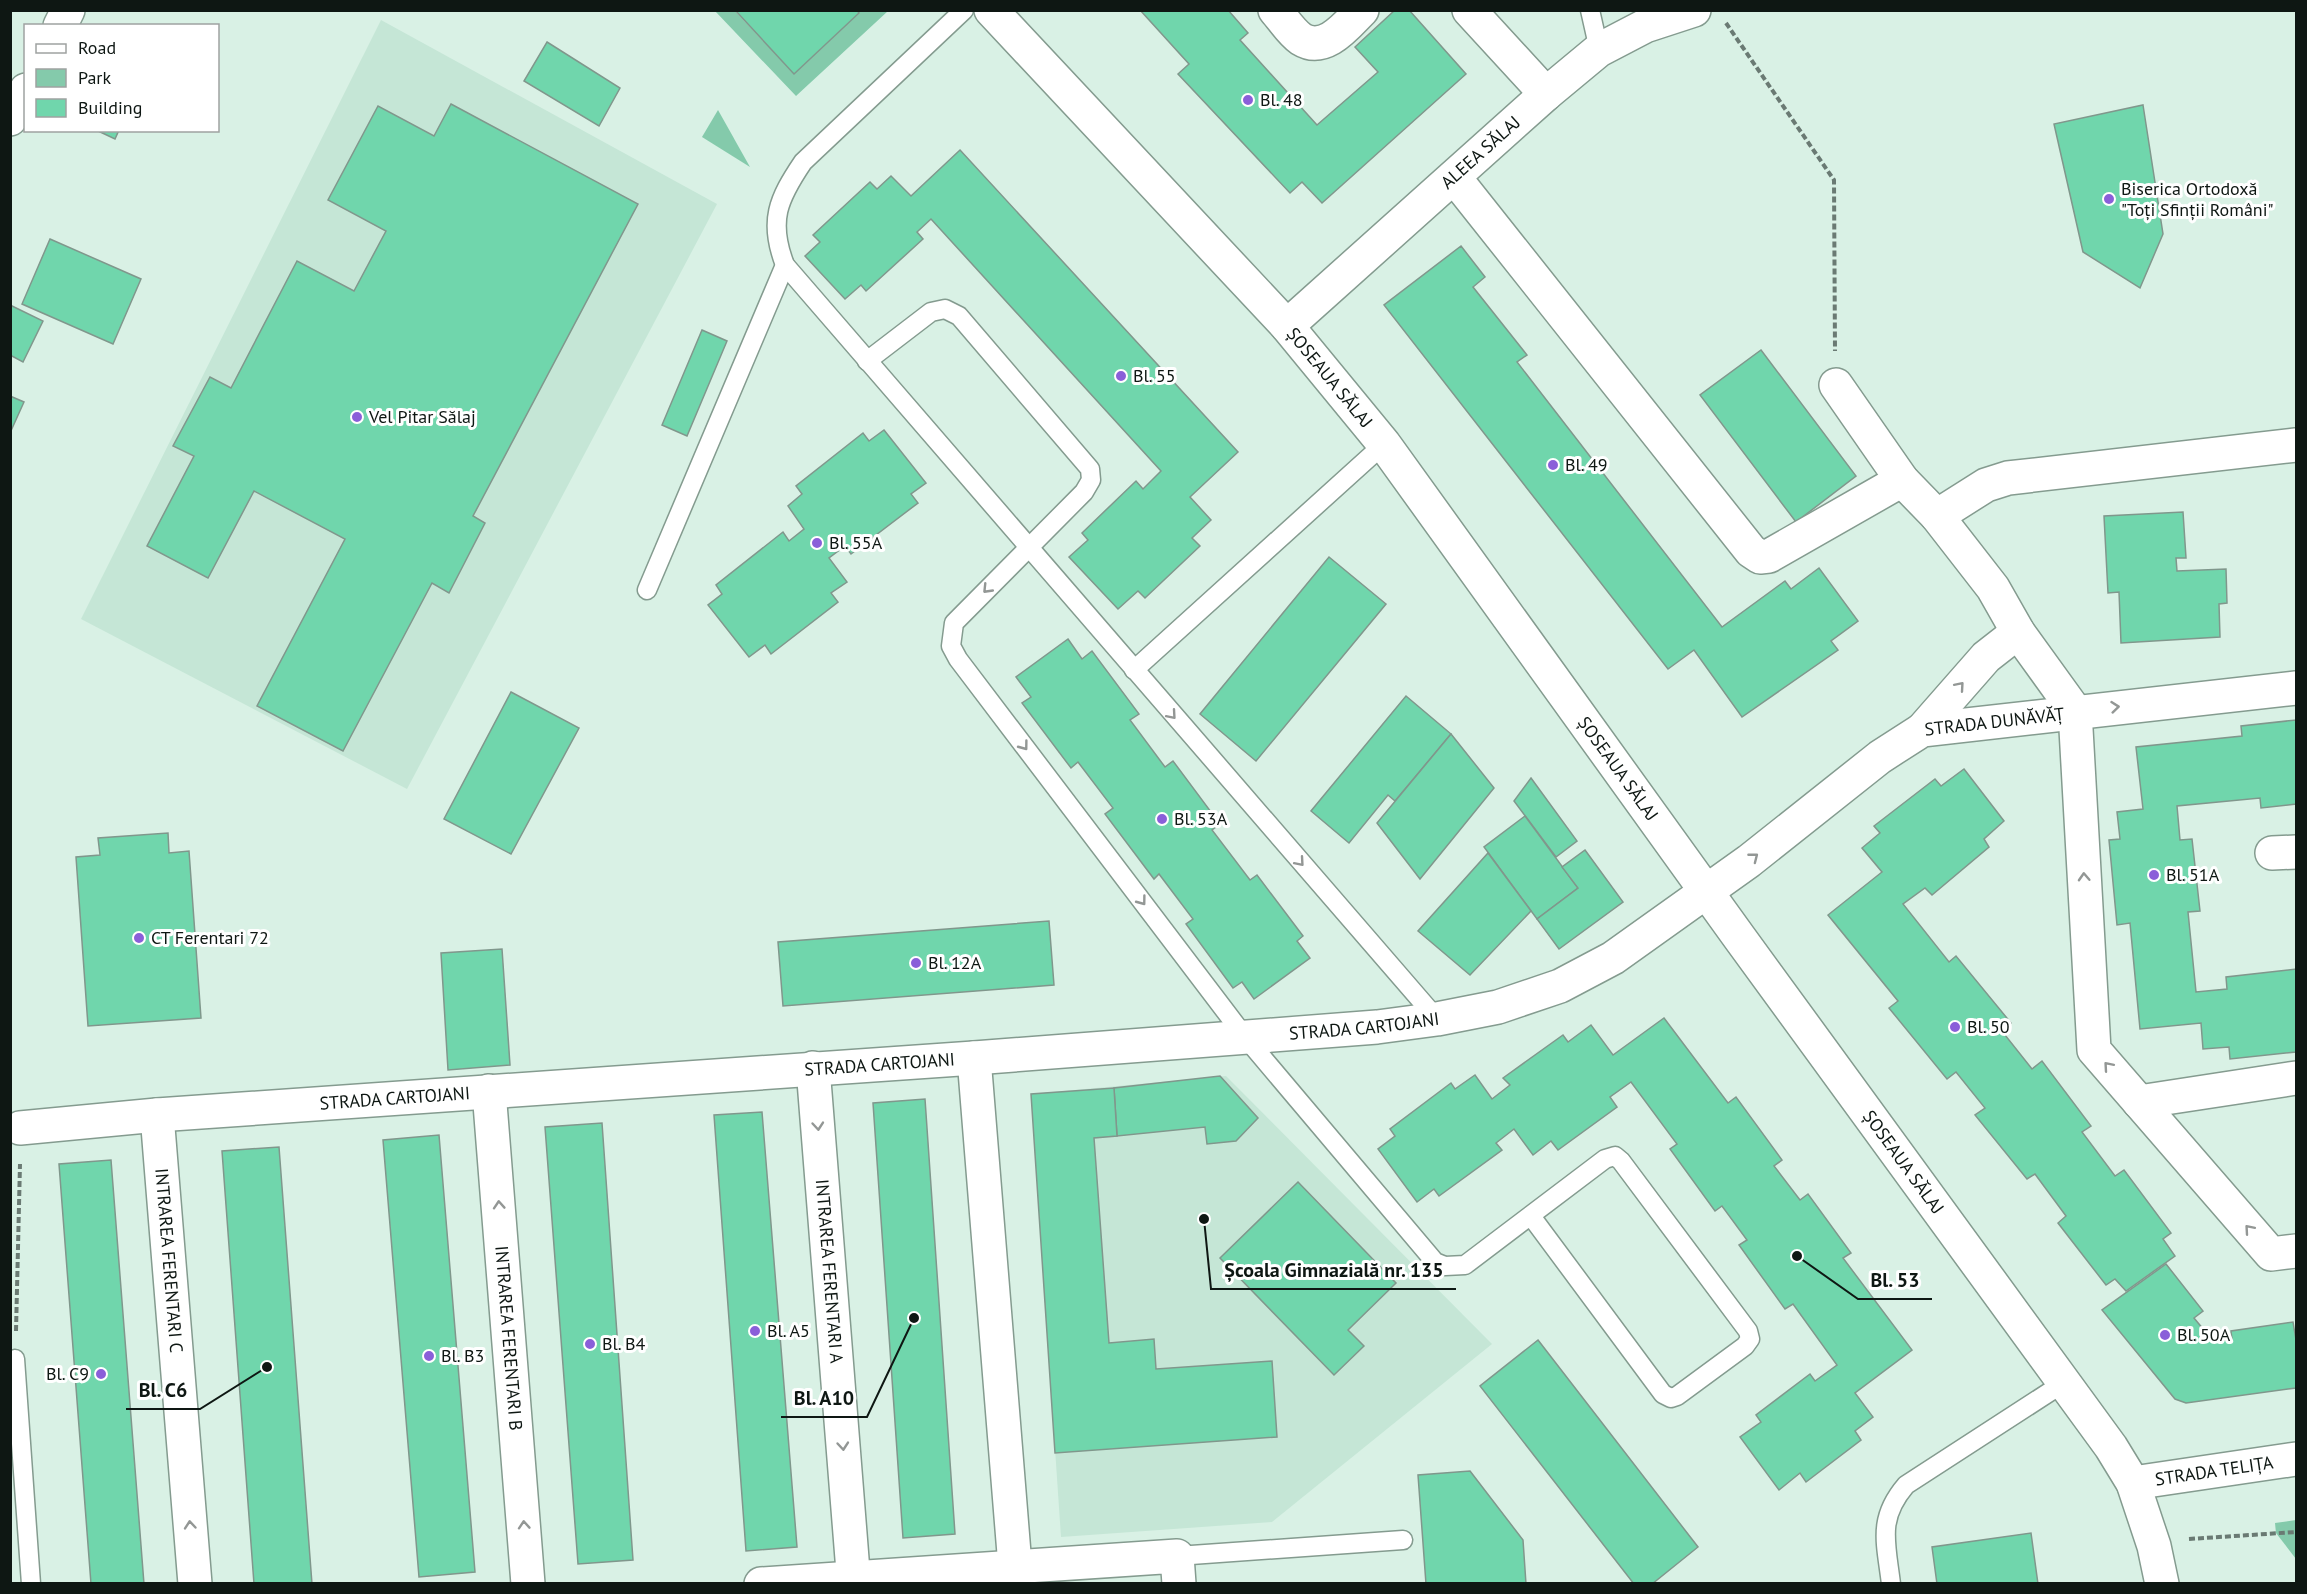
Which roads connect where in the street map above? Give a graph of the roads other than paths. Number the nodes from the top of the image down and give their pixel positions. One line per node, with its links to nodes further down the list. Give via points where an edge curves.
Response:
1 (68, 10): 9 (street)
2 (964, 10): 15 (lane, via 802,162 789,182 777,215 775,233)
3 (991, 10): 16 (street, ȘOSEAUA SĂLAJ)
4 (1275, 10): 5 (street, via 1302,39 1317,44 1331,39)
5 (1362, 10)
6 (1469, 10): 12 (street)
7 (1590, 10): 10 (lane)
8 (1688, 15): 10 (street, ALEEA SĂLAJ, via 1635,30)
9 (61, 24)
10 (1599, 50): 12 (street, ALEEA SĂLAJ)
11 (24, 94): 13 (street)
12 (1546, 94): 14 (street, ALEEA SĂLAJ)
13 (10, 119)
14 (1454, 177): 16 (street, ALEEA SĂLAJ); 21 (street, via 1751,551 1760,557 1769,556)
15 (785, 265): 17 (lane); 24 (lane)
16 (1287, 326): 19 (street, ȘOSEAUA SĂLAJ)
17 (867, 361): 23 (lane); 23 (lane, via 931,312 945,309 959,316 1090,469 1091,480 1084,492)
18 (1836, 385): 21 (street)
19 (1384, 444): 26 (lane); 30 (street, ȘOSEAUA SĂLAJ)
20 (2296, 445): 22 (street, via 2008,478 1986,485)
21 (1902, 480): 22 (street)
22 (1937, 516): 25 (street, via 1994,588)
23 (1028, 547): 26 (lane); 32 (lane, one-way to 32, via 954,623 951,646)
24 (647, 590)
25 (2018, 632): 28 (street); 29 (street, one-way to 25, via 1986,657)
26 (1134, 670): 31 (lane, one-way to 31)
27 (2296, 688): 28 (street, STRADA DUNĂVĂȚ, one-way to 27)
28 (2075, 711): 29 (street, STRADA DUNĂVĂȚ); 37 (street, one-way to 28, via 2094,1050)
29 (1922, 730): 30 (street, STRADA DUNĂVĂȚ, one-way to 29, via 1880,757)
30 (1707, 891): 31 (street, STRADA CARTOJANI, via 1613,958 1560,986 1498,1007); 43 (street, ȘOSEAUA SĂLAJ)
31 (1437, 1019): 32 (street, STRADA CARTOJANI)
32 (1245, 1037): 33 (street, STRADA CARTOJANI); 40 (lane, via 1435,1262 1444,1266 1465,1265)
33 (974, 1058): 34 (street, STRADA CARTOJANI); 47 (street)
34 (813, 1068): 36 (street, STRADA CARTOJANI); 49 (street, INTRAREA FERENTARI A, one-way to 49)
35 (2296, 1078): 37 (street)
36 (489, 1091): 38 (street, STRADA CARTOJANI); 52 (street, INTRAREA FERENTARI B, one-way to 36)
37 (2139, 1102): 41 (street, one-way to 37, via 2271,1254)
38 (157, 1115): 39 (street, STRADA CARTOJANI); 51 (street, INTRAREA FERENTARI C, one-way to 38)
39 (20, 1128)
40 (1531, 1216): 40 (lane, via 1605,1159 1615,1156 1748,1331 1750,1339 1677,1396 1662,1394)
41 (2296, 1251)
42 (15, 1359): 50 (lane)
43 (2065, 1382): 45 (street, ȘOSEAUA SĂLAJ); 54 (lane, via 1906,1485 1887,1516)
44 (2296, 1459): 45 (street, STRADA TELIȚA)
45 (2133, 1483): 55 (street, ȘOSEAUA SĂLAJ)
46 (1403, 1540): 48 (lane)
47 (1015, 1566): 48 (street); 49 (street)
48 (1178, 1570)
49 (854, 1580): 53 (street)
50 (31, 1584)
51 (195, 1584)
52 (528, 1584)
53 (761, 1584)
54 (1890, 1584)
55 (2162, 1584)

